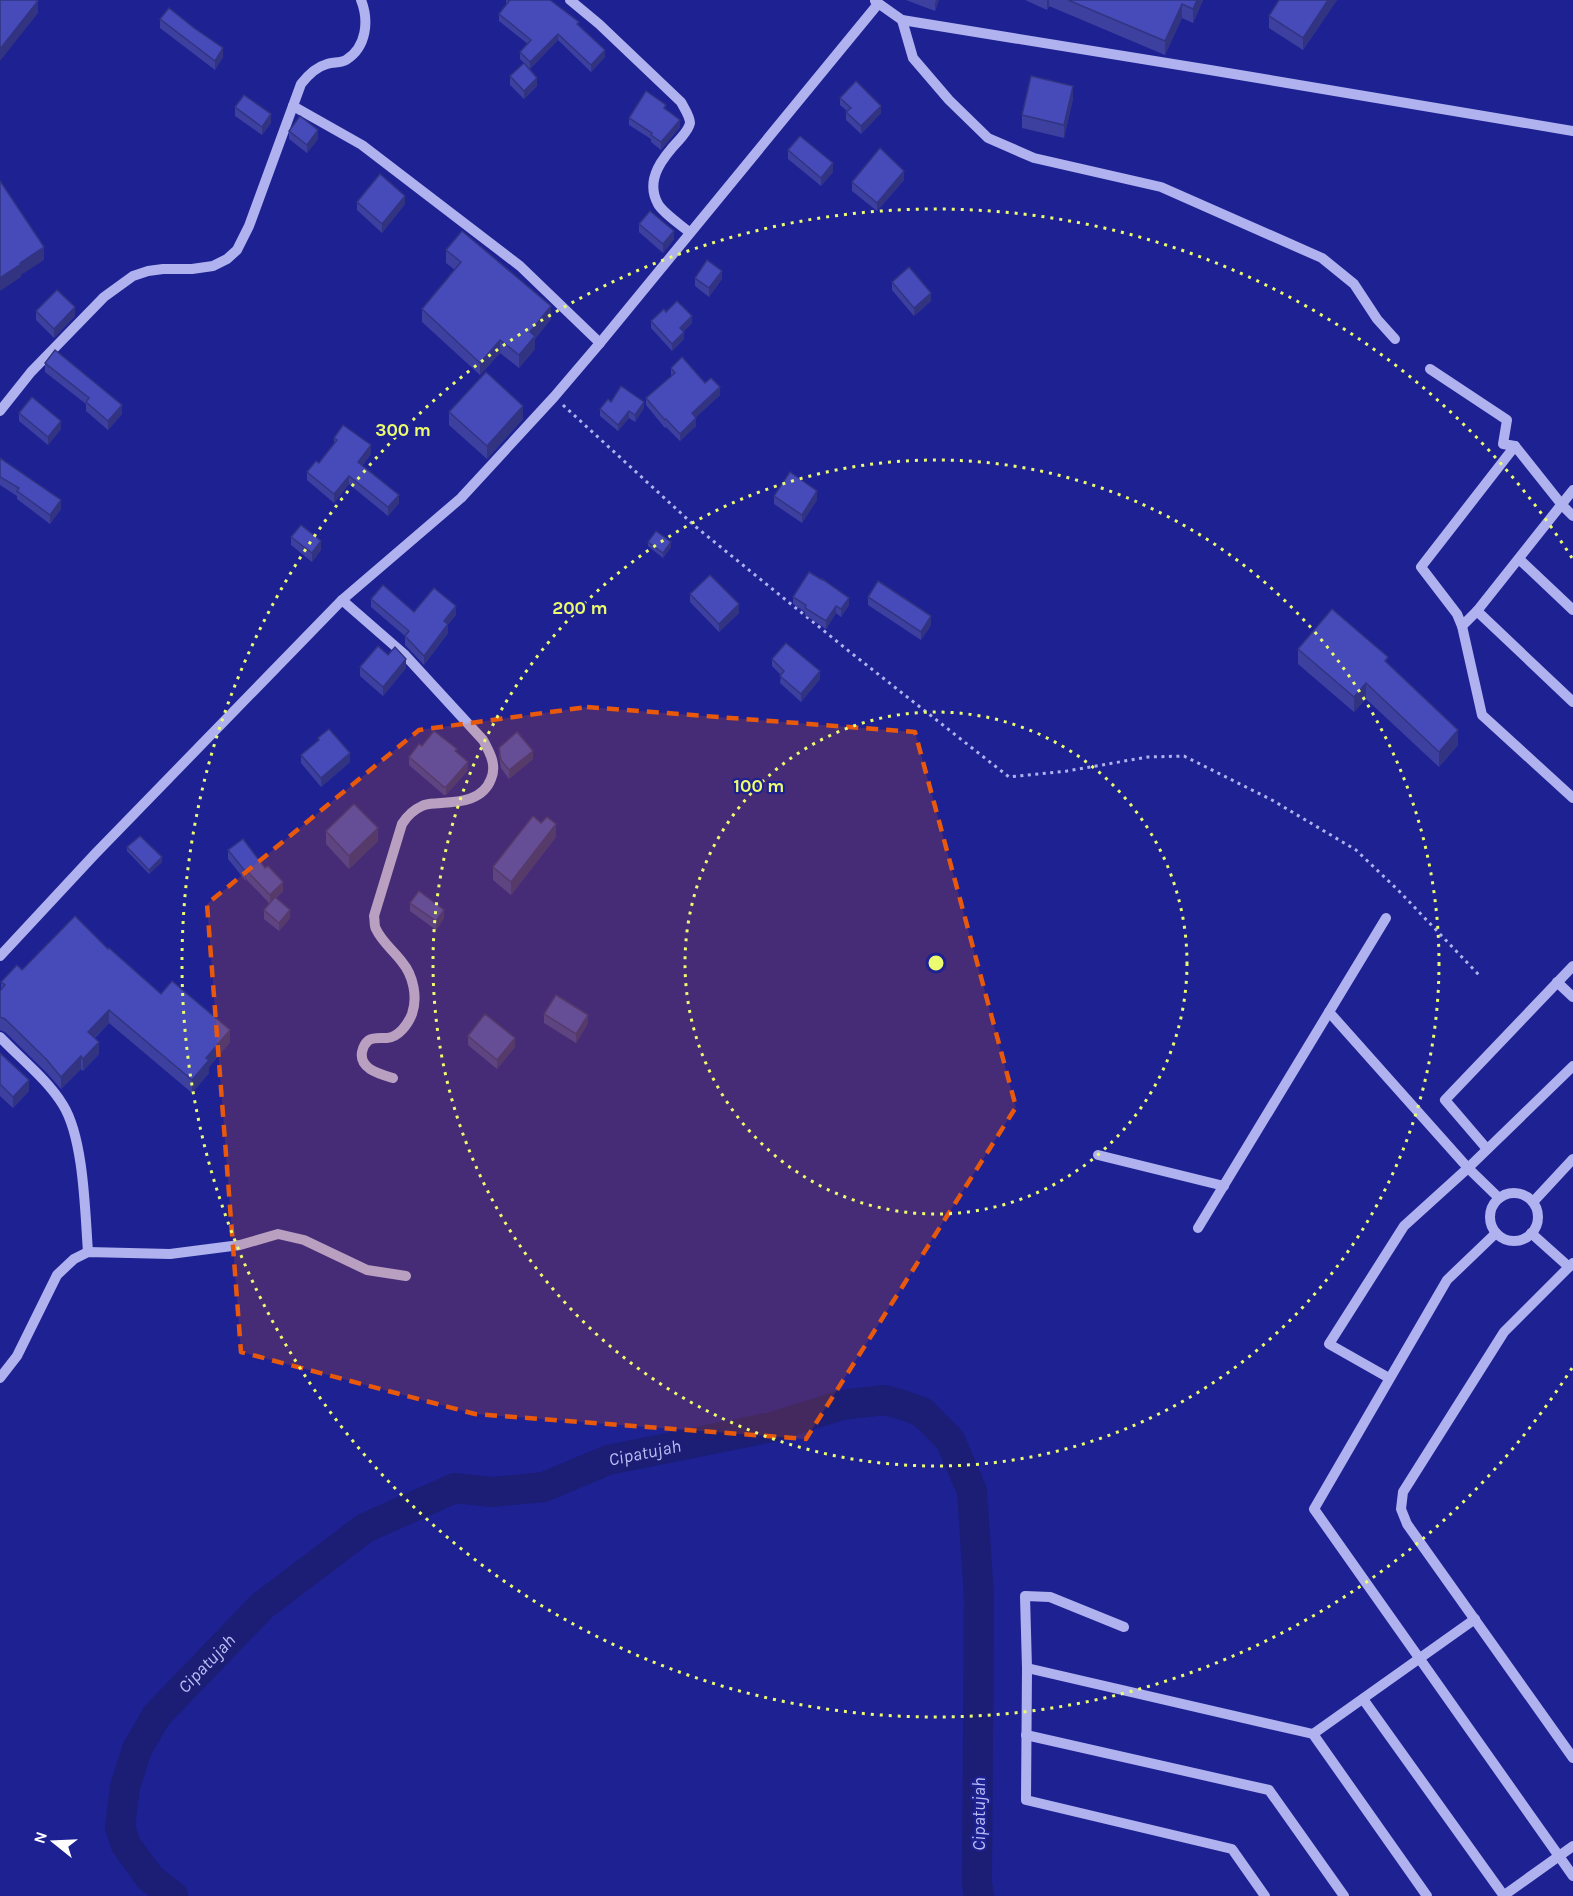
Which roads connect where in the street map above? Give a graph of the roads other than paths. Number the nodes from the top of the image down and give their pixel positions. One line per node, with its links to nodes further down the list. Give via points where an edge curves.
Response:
1 (361, 0): 5 (street, via 366,22 357,50 345,60 311,72 301,84)
2 (570, 0): 7 (street, via 681,102 690,125 662,159 653,188 658,205)
3 (876, 2): 4 (street); 7 (street)
4 (902, 20): 6 (street); 8 (street, via 913,58 988,138 1034,158 1161,186 1322,258 1354,285)
5 (293, 106): 9 (street, via 362,145 520,266); 11 (street, via 237,250 213,266 163,269 133,276 104,297 31,372)
6 (1573, 131)
7 (690, 232): 9 (street)
8 (1395, 339)
9 (600, 343): 17 (street, via 461,498)
10 (1430, 369): 12 (street, via 1507,420 1503,444)
11 (0, 411)
12 (1515, 446): 14 (street); 20 (street, via 1421,567)
13 (1573, 490): 14 (street)
14 (1562, 505): 15 (street); 16 (street)
15 (1573, 516)
16 (1519, 559): 18 (street); 19 (street)
17 (342, 600): 24 (street); 31 (street, via 404,654 483,740 492,755 494,772 487,789 474,798 424,804 409,814 399,831 374,916 375,928 404,963 415,1001 412,1014 399,1033 391,1038 372,1038 364,1045 362,1054 365,1066)
18 (1573, 610)
19 (1477, 611): 20 (street); 21 (street)
20 (1462, 626): 22 (street, via 1482,715)
21 (1573, 702)
22 (1573, 798)
23 (1386, 918): 28 (street)
24 (0, 956)
25 (1573, 966): 26 (street)
26 (1557, 982): 27 (street); 32 (street, via 1445,1100)
27 (1573, 998)
28 (1329, 1012): 35 (street); 36 (street)
29 (0, 1037): 42 (street, via 63,1104 70,1119 83,1179)
30 (1573, 1066): 32 (street)
31 (393, 1078)
32 (1487, 1149): 35 (street)
33 (1098, 1155): 36 (street)
34 (1573, 1159): 38 (street)
35 (1467, 1168): 37 (street); 46 (street, via 1404,1226 1329,1344)
36 (1224, 1186): 39 (street)
37 (1499, 1198): 38 (street, via 1513,1192); 40 (street, via 1490,1217)
38 (1533, 1202): 41 (street, via 1538,1216)
39 (1198, 1228)
40 (1496, 1233): 41 (street, via 1515,1241); 46 (street, via 1447,1280)
41 (1531, 1233): 43 (street)
42 (88, 1252): 44 (street, via 170,1254 240,1245 278,1234 304,1240 368,1270); 45 (street, via 74,1258 57,1275 17,1356)
43 (1571, 1265): 47 (street, via 1504,1332 1403,1492 1401,1509 1407,1524)
44 (406, 1276)
45 (0, 1378)
46 (1389, 1378): 49 (street, via 1314,1509)
47 (1475, 1619): 49 (street); 54 (street)
48 (1124, 1627): 50 (street, via 1050,1597 1025,1596)
49 (1419, 1659): 51 (street); 56 (street)
50 (1027, 1668): 52 (street); 53 (street)
51 (1363, 1699): 52 (street); 61 (street)
52 (1313, 1734): 60 (street)
53 (1026, 1735): 58 (street, via 1026,1800 1232,1849); 59 (street, via 1269,1790)
54 (1573, 1758)
55 (1573, 1846): 56 (street)
56 (1559, 1856): 57 (street); 61 (street)
57 (1573, 1876)
58 (1265, 1896)
59 (1344, 1896)
60 (1427, 1896)
61 (1503, 1896)

